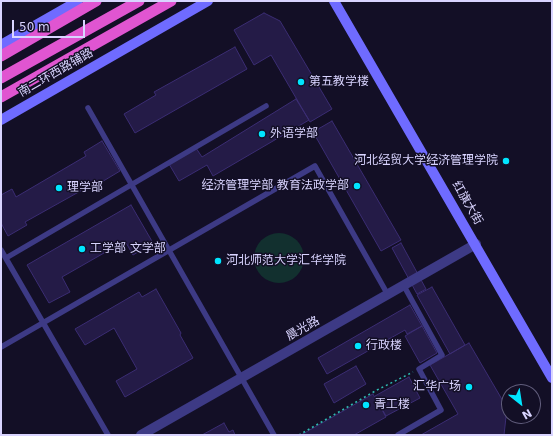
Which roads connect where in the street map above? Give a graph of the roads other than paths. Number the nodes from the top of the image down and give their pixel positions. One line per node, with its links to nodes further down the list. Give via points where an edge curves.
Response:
1 (78, 1): 7 (main road)
2 (96, 1): 8 (highway)
3 (139, 1): 9 (highway)
4 (171, 1): 10 (highway)
5 (208, 1): 13 (main road, 南二环西路辅路)
6 (334, 1): 15 (main road, 红旗大街)
7 (1, 45)
8 (1, 56)
9 (1, 78)
10 (1, 97)
11 (266, 106): 14 (lane)
12 (88, 108): 14 (lane)
13 (1, 120)
14 (132, 184): 17 (lane); 18 (lane)
15 (476, 244): 19 (street, 晨光路); 24 (main road, 红旗大街)
16 (1, 250): 18 (lane)
17 (169, 250): 20 (lane, via 315,166); 21 (lane); 23 (lane)
18 (6, 258): 21 (lane)
19 (404, 286): 20 (street, 晨光路); 28 (lane, via 442,356 419,369 442,410)
20 (388, 295): 23 (street, 晨光路)
21 (43, 323): 22 (lane); 25 (lane)
22 (1, 347)
23 (242, 378): 26 (street, 晨光路); 27 (lane)
24 (552, 378)
25 (108, 435)
26 (141, 435)
27 (274, 435)
28 (398, 435)

